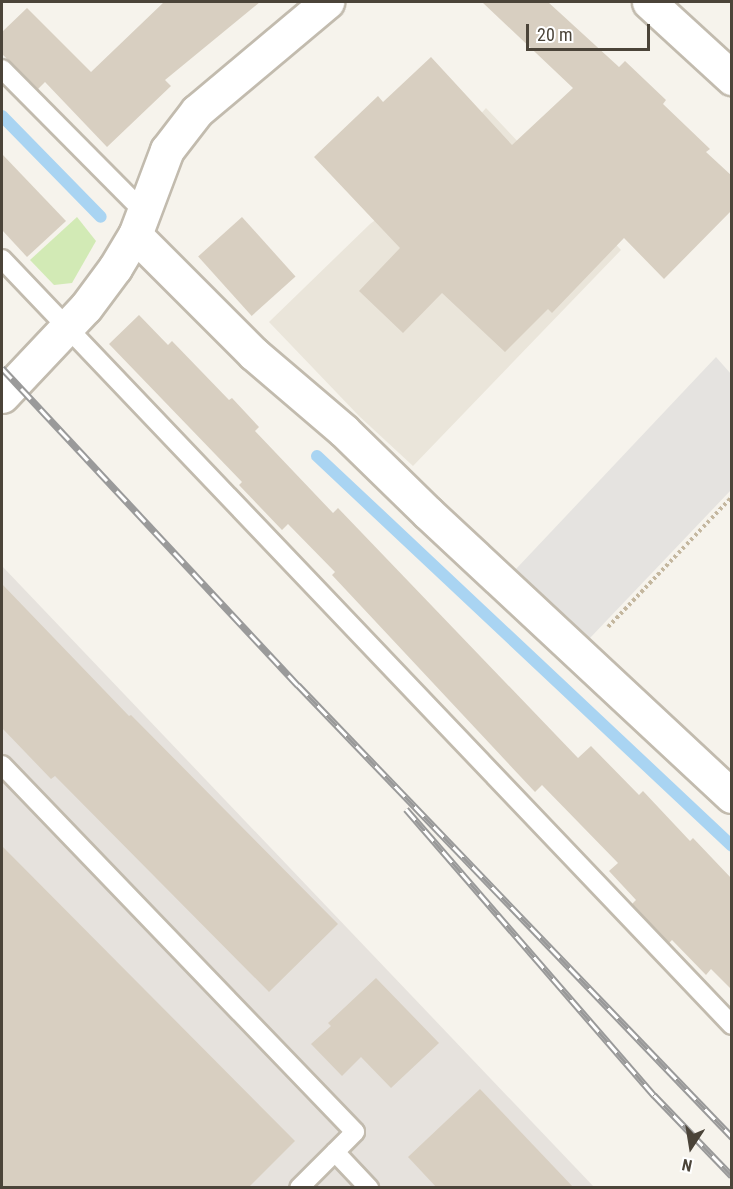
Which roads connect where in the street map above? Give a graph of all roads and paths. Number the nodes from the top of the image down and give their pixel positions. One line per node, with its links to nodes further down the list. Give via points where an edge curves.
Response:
1 (327, 2): 5 (street, via 197,111 167,150)
2 (649, 2): 4 (street)
3 (2, 69): 5 (lane)
4 (732, 78)
5 (139, 223): 7 (street, via 115,268); 10 (street, via 254,354 344,431)
6 (2, 260): 7 (lane)
7 (67, 327): 8 (street); 13 (lane)
8 (2, 396)
9 (732, 497): 10 (path)
10 (580, 656): 12 (street)
11 (2, 765): 14 (lane, via 355,1132)
12 (732, 796)
13 (732, 1025)
14 (335, 1152): 15 (lane); 16 (lane)
15 (299, 1188)
16 (369, 1188)

